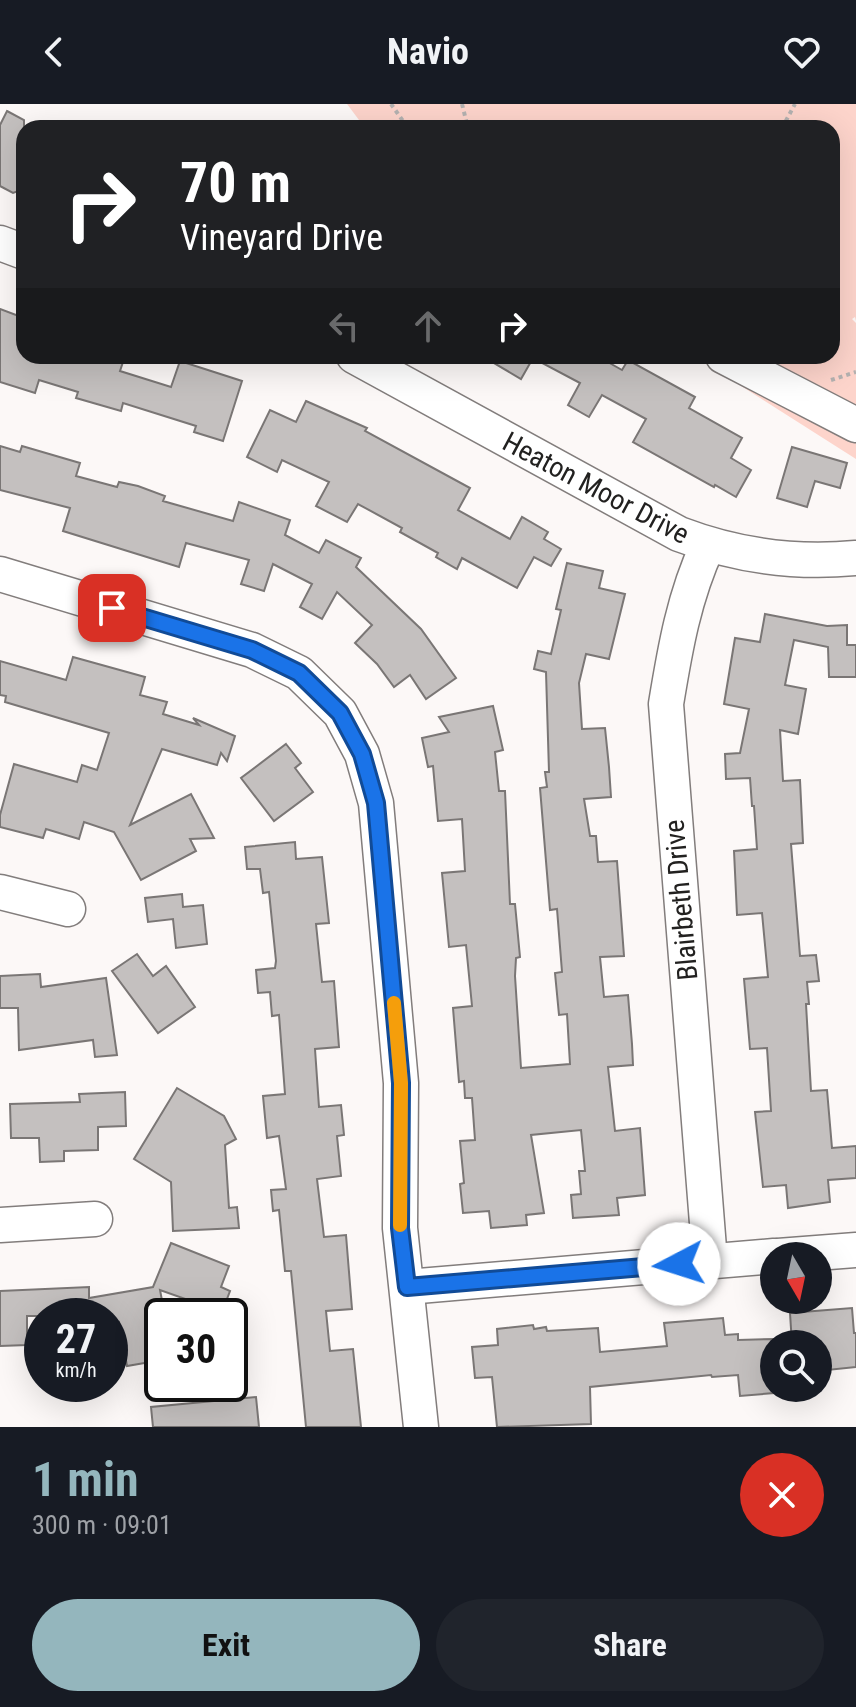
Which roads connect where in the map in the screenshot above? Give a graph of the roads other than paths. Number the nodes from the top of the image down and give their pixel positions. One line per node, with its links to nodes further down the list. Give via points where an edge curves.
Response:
1 (369, 364): 4 (street, Heaton Moor Drive)
2 (738, 364): 3 (street)
3 (856, 425)
4 (708, 545): 5 (street, Heaton Moor Drive, via 787,561); 14 (street, Blairbeth Drive, via 678,632 666,704)
5 (856, 558)
6 (0, 574): 15 (street, via 252,650 299,673 340,713 362,754 376,803 401,1083 400,1228)
7 (0, 892): 8 (street)
8 (68, 909)
9 (95, 1219): 10 (street)
10 (0, 1225)
11 (856, 1250): 12 (street)
12 (832, 1252)
13 (760, 1257): 14 (street)
14 (710, 1261): 15 (street)
15 (407, 1287): 16 (street)
16 (421, 1427)

